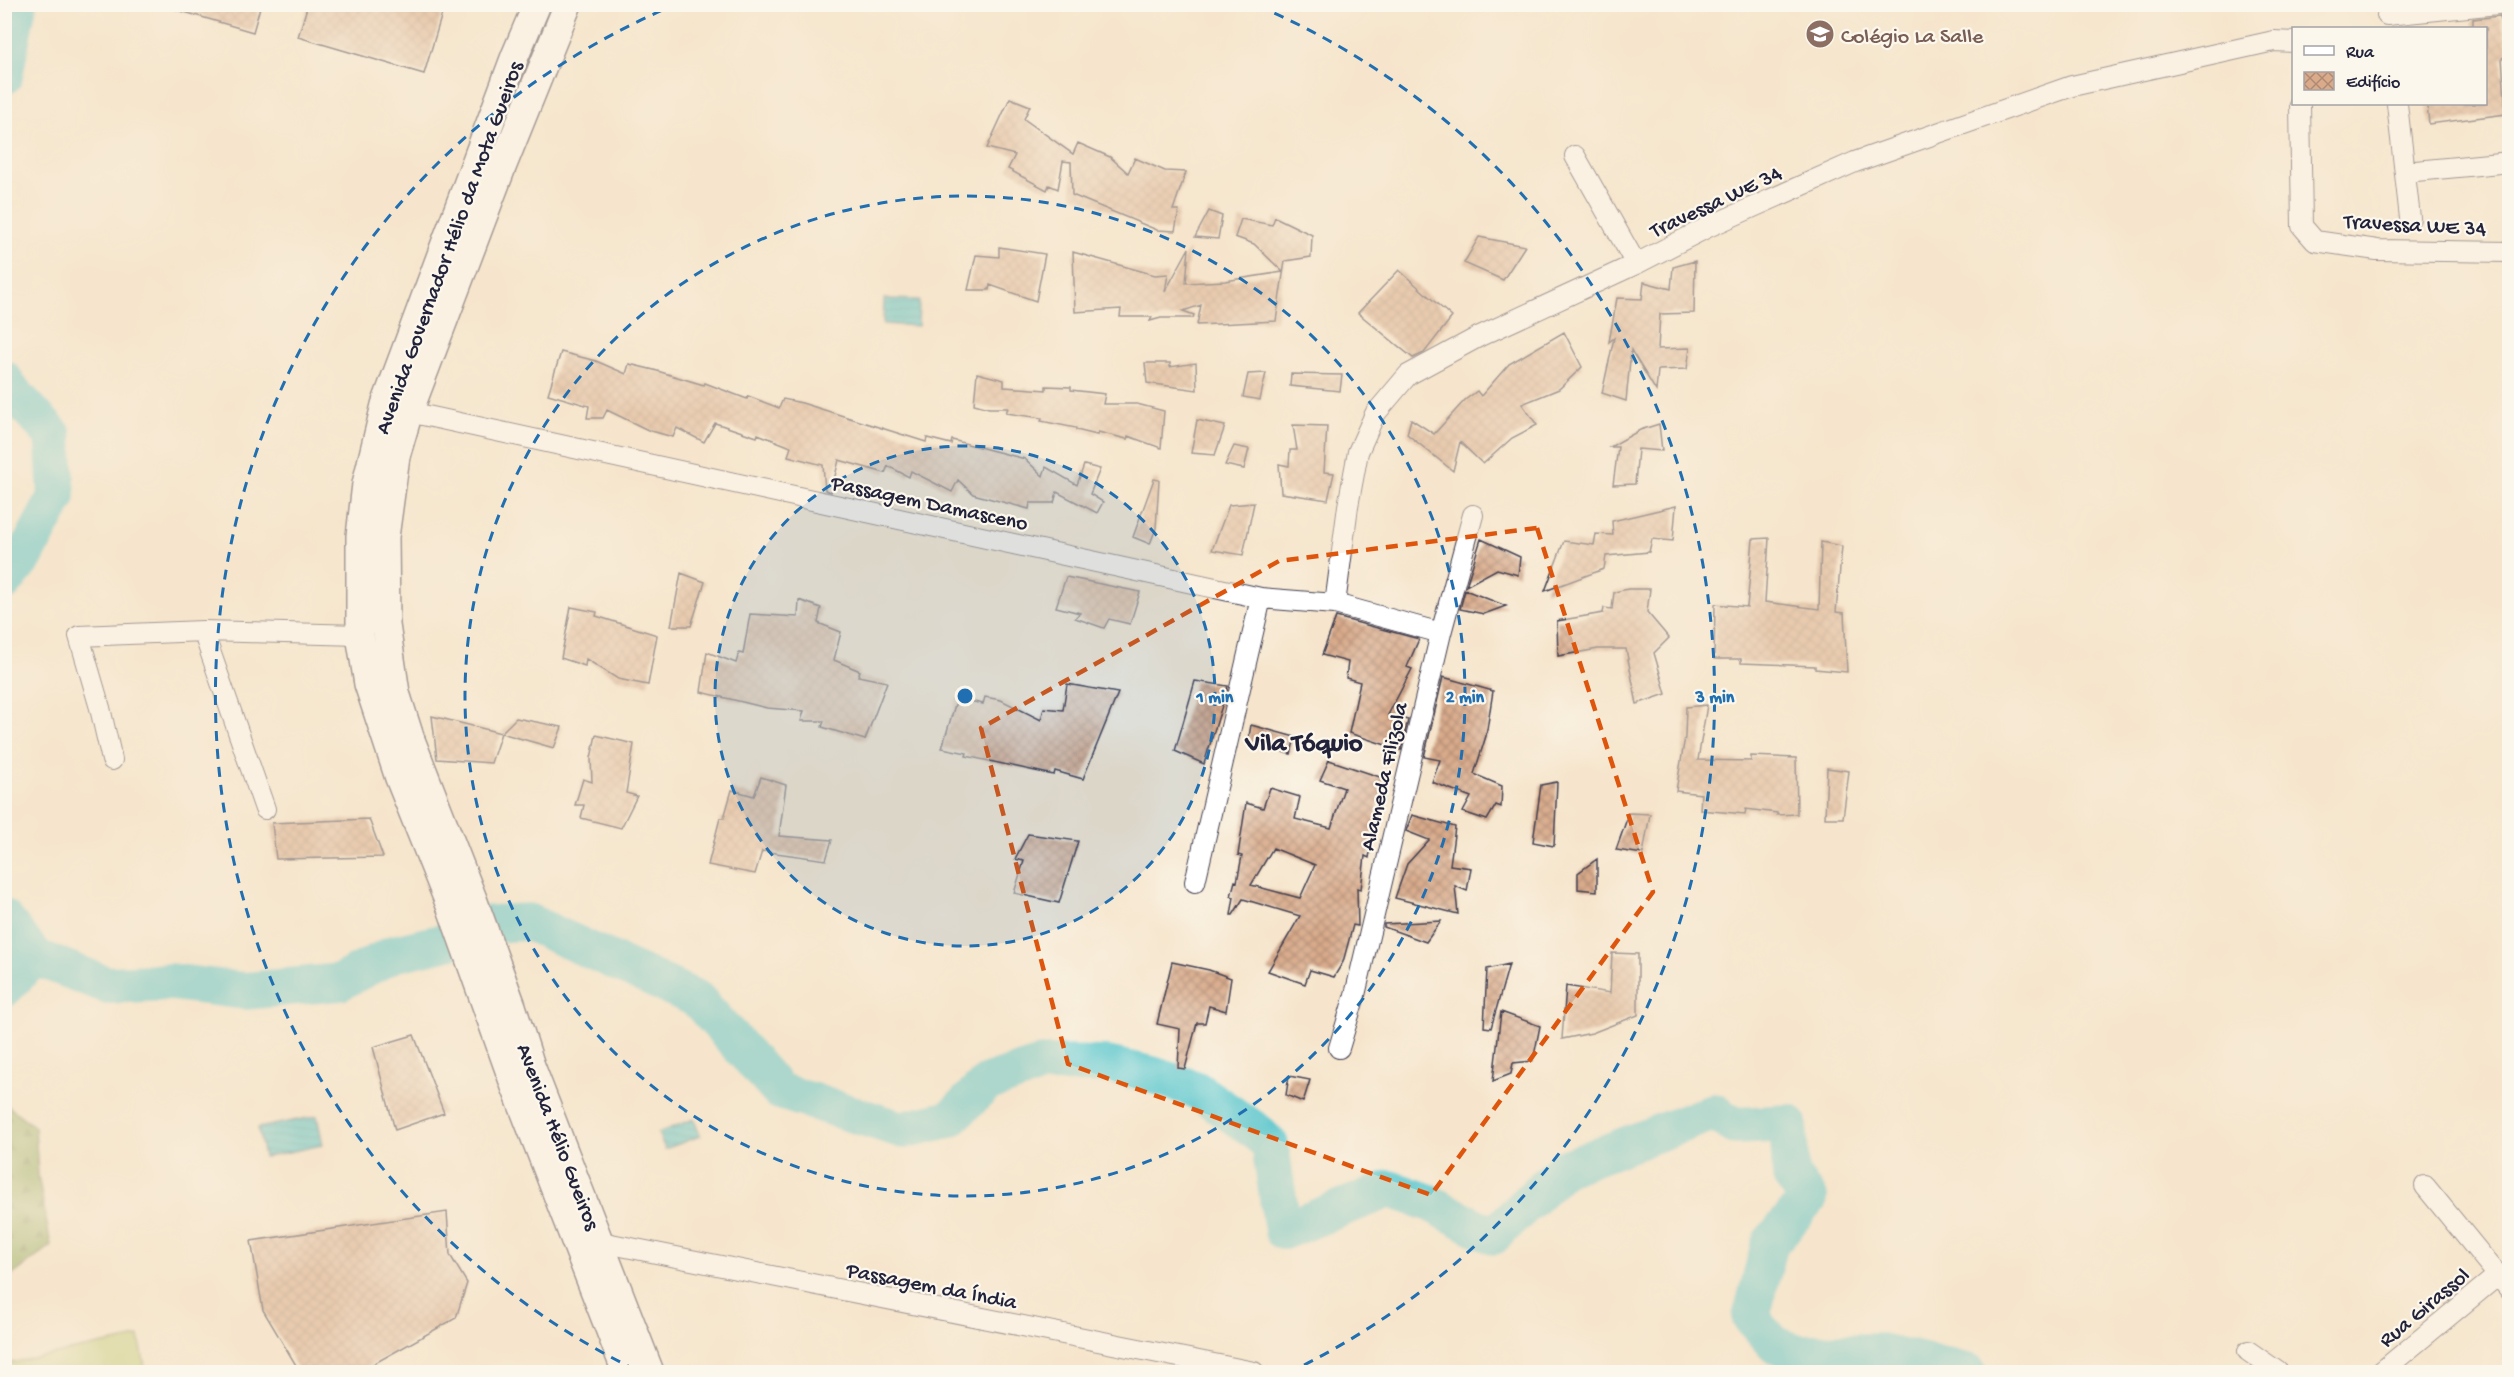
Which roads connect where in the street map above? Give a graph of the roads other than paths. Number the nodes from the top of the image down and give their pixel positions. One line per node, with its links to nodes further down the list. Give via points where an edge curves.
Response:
1 (537, 4): 20 (main road, Avenida Governador Hélio da Mota Gueiros, via 385,405 366,483 360,536)
2 (568, 4): 14 (main road, Avenida Governador Hélio da Mota Gueiros)
3 (2498, 4): 4 (street)
4 (2388, 16)
5 (2292, 42): 13 (street, Travessa WE 34, via 2274,41 2072,86 1855,162 1708,227)
6 (2300, 105): 12 (street, Travessa WE 34, via 2302,226 2315,241 2377,250)
7 (2397, 105): 10 (street)
8 (1575, 156): 13 (street)
9 (2510, 162): 10 (street)
10 (2405, 172): 11 (street)
11 (2410, 219)
12 (2510, 252)
13 (1636, 264): 17 (street, Travessa WE 34, via 1480,336 1408,375 1376,414 1358,452)
14 (409, 412): 16 (street, Passagem Damasceno); 24 (main road, Avenida Governador Hélio da Mota Gueiros, via 396,456 385,537 386,625 396,693)
15 (1473, 515): 19 (street, Alameda Filizola)
16 (1261, 598): 17 (street, Passagem Damasceno); 23 (street)
17 (1335, 604): 19 (street, Passagem Damasceno)
18 (203, 631): 20 (street); 21 (street, via 79,636); 22 (street)
19 (1441, 633): 26 (street, Alameda Filizola)
20 (360, 635): 24 (main road, Avenida Governador Hélio da Mota Gueiros, via 379,723)
21 (112, 760)
22 (265, 809)
23 (1195, 882)
24 (462, 903): 25 (main road, Avenida Hélio Gueiros)
25 (481, 953): 28 (main road, Avenida Hélio Gueiros); 31 (main road, Avenida Hélio Gueiros, via 514,1084)
26 (1339, 1048)
27 (2425, 1186): 29 (street)
28 (601, 1242): 32 (main road, Avenida Hélio Gueiros); 33 (street, Passagem da Índia)
29 (2503, 1283): 35 (street, Rua Girassol)
30 (2248, 1351): 34 (street)
31 (626, 1372)
32 (650, 1372)
33 (1254, 1372)
34 (2278, 1372)
35 (2381, 1372)

